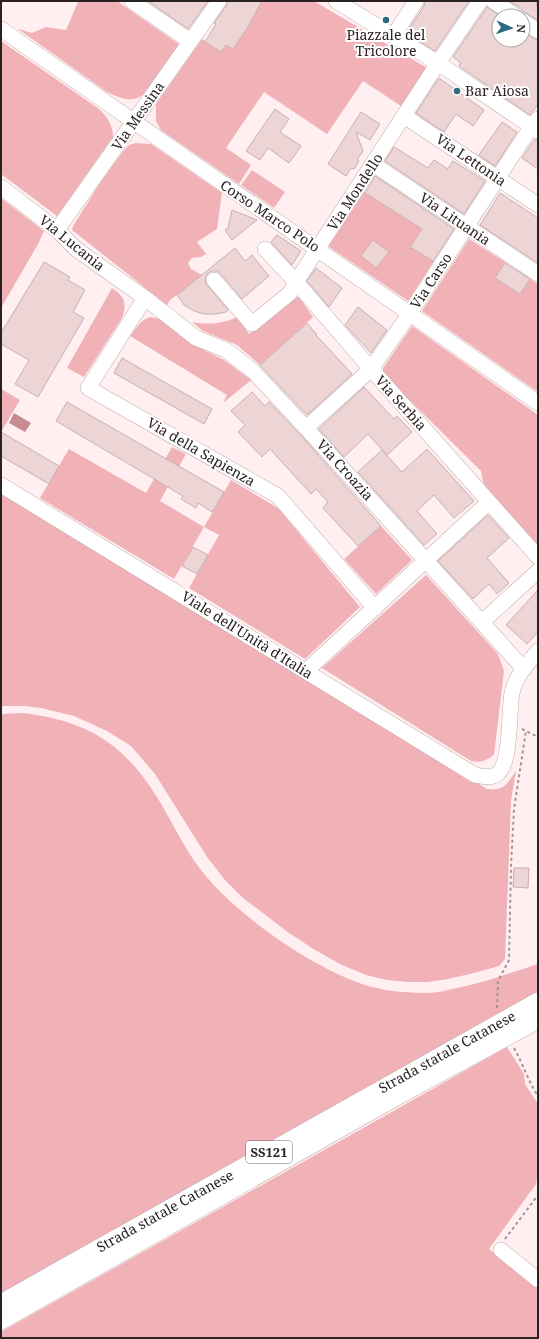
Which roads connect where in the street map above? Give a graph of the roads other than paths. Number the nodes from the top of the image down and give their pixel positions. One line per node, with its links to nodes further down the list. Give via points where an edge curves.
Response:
1 (132, 1): 10 (street)
2 (219, 1): 10 (street, Via Messina)
3 (336, 1): 9 (street)
4 (480, 1): 11 (street, Via Mondello)
5 (494, 1): 7 (street)
6 (412, 2): 9 (street)
7 (504, 8)
8 (1, 29): 13 (street, Corso Marco Polo)
9 (394, 35): 11 (street)
10 (190, 42): 13 (street, Via Messina)
11 (438, 63): 12 (street, Via Mondello); 14 (street)
12 (404, 116): 15 (street, Via Mondello); 16 (street, Via Lettonia)
13 (134, 122): 20 (street, Via Messina); 21 (street, Corso Marco Polo)
14 (536, 126): 16 (street, Via Carso)
15 (373, 164): 19 (street, Via Lituania); 21 (street, Via Mondello)
16 (498, 178): 18 (street, Via Lettonia); 19 (street, Via Carso)
17 (1, 187): 20 (street, Via Lucania)
18 (538, 205)
19 (466, 226): 23 (street, Via Lituania); 27 (street, Via Carso)
20 (57, 230): 26 (street, Via Lucania, via 76,249)
21 (318, 248): 25 (street, Via Mondello); 27 (street, Corso Marco Polo)
22 (265, 249): 25 (street, Via Serbia)
23 (538, 274)
24 (214, 280): 25 (street, Via Mondello, via 252,324 290,293)
25 (296, 282): 28 (street, Via Serbia)
26 (145, 298): 30 (street, Via Croazia, via 196,338 226,350 242,362); 36 (street, Via della Sapienza, via 88,388 278,496)
27 (410, 312): 28 (street, Via Carso); 29 (street, Corso Marco Polo)
28 (371, 369): 30 (street, Via Carso); 32 (street, Via Serbia)
29 (538, 403)
30 (306, 428): 34 (street, Via Croazia)
31 (1, 485): 40 (street, Viale dell'Unità d'Italia)
32 (489, 502): 33 (street, Via Serbia); 34 (street)
33 (538, 556)
34 (426, 560): 36 (street); 37 (street, Via Croazia)
35 (538, 571): 37 (street)
36 (375, 608): 40 (street)
37 (482, 622): 39 (street, Via Croazia)
38 (537, 654): 39 (street)
39 (524, 669): 40 (street, Viale dell'Unità d'Italia, via 512,693 506,759 502,771 494,776 475,775)
40 (306, 671)
41 (538, 1002): 45 (main road, Strada statale Catanese / SS121)
42 (538, 1020): 46 (main road, Strada statale Catanese / SS121, via 394,1097)
43 (501, 1250): 44 (street)
44 (538, 1280)
45 (1, 1304)
46 (1, 1320)

